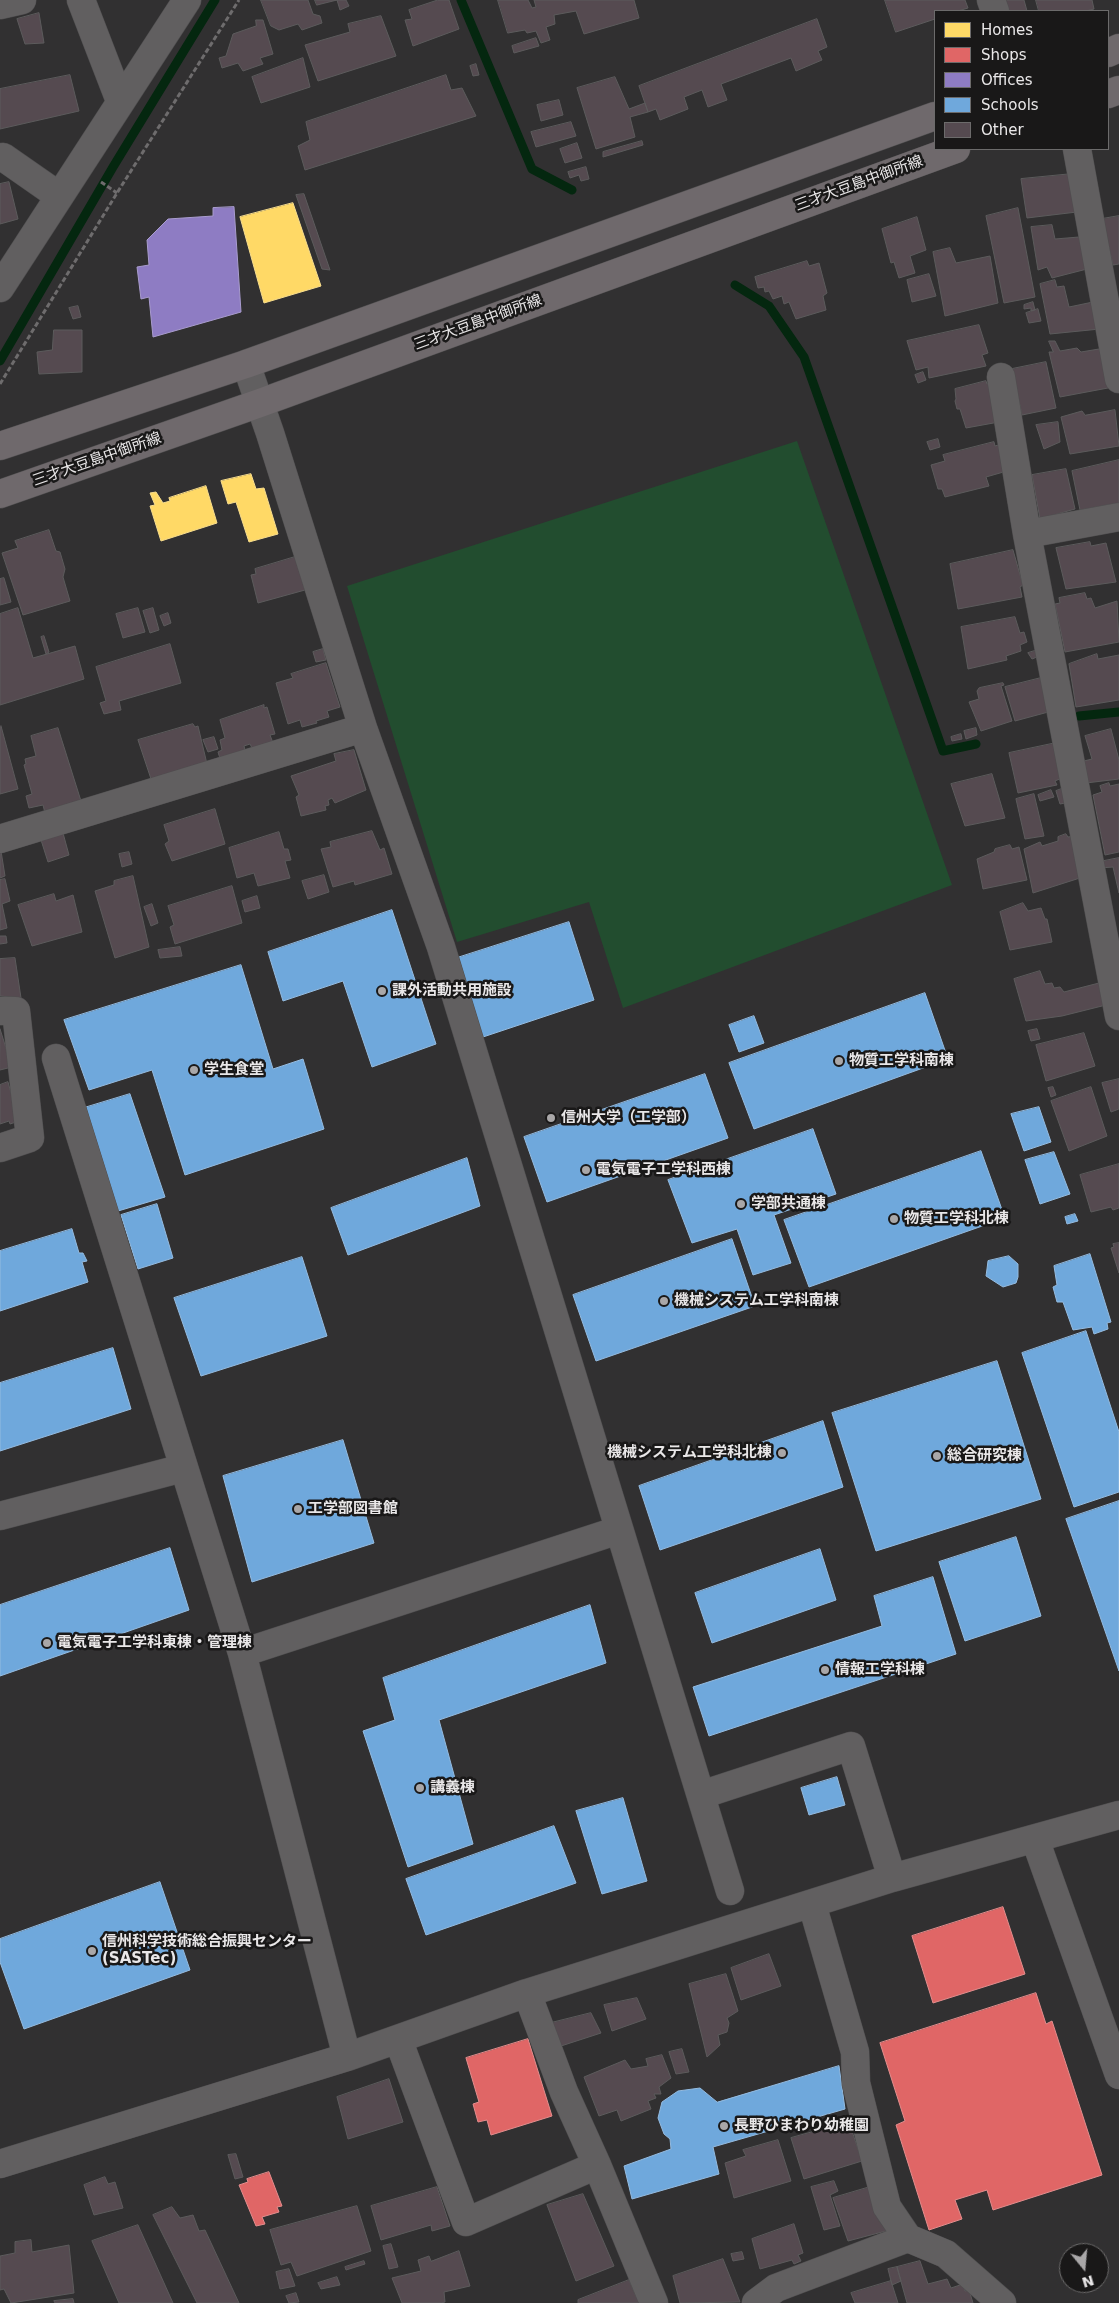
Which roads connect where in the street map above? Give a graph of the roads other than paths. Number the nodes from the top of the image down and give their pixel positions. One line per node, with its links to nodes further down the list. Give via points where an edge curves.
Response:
1 (22, 0): 4 (street)
2 (81, 0): 5 (street)
3 (187, 0): 5 (street)
4 (0, 5)
5 (120, 101): 10 (street)
6 (934, 116): 12 (main road)
7 (953, 150): 15 (main road, 三才大豆島中御所線)
8 (1077, 150): 14 (street)
9 (0, 158): 10 (street)
10 (59, 196): 11 (street)
11 (0, 288)
12 (246, 364): 15 (street); 16 (main road)
13 (1000, 377): 19 (street)
14 (1119, 379)
15 (260, 403): 17 (main road, 三才大豆島中御所線); 20 (street)
16 (0, 446)
17 (0, 494)
18 (1119, 517): 19 (street)
19 (1027, 534): 22 (street)
20 (363, 728): 21 (street); 29 (street, via 441,947)
21 (0, 839)
22 (1112, 942): 24 (street)
23 (0, 1011): 26 (street, via 16,1010 30,1138)
24 (1119, 1016)
25 (56, 1058): 27 (street)
26 (0, 1148)
27 (183, 1468): 28 (street); 30 (street)
28 (0, 1516)
29 (620, 1530): 30 (street); 31 (street)
30 (242, 1653): 39 (street)
31 (701, 1796): 34 (street, via 851,1746); 35 (street)
32 (1119, 1815): 33 (street)
33 (1034, 1839): 34 (street); 40 (street)
34 (892, 1878): 36 (street)
35 (730, 1891)
36 (812, 1904): 37 (street); 43 (street, via 855,2052 856,2083 887,2207)
37 (527, 1993): 38 (street); 42 (street, via 564,2092)
38 (398, 2039): 39 (street); 42 (street, via 466,2222)
39 (347, 2057): 41 (street)
40 (1119, 2075)
41 (0, 2164)
42 (598, 2165): 44 (street)
43 (908, 2238): 45 (street, via 776,2288); 46 (street, via 946,2254)
44 (654, 2303)
45 (756, 2303)
46 (1002, 2303)

